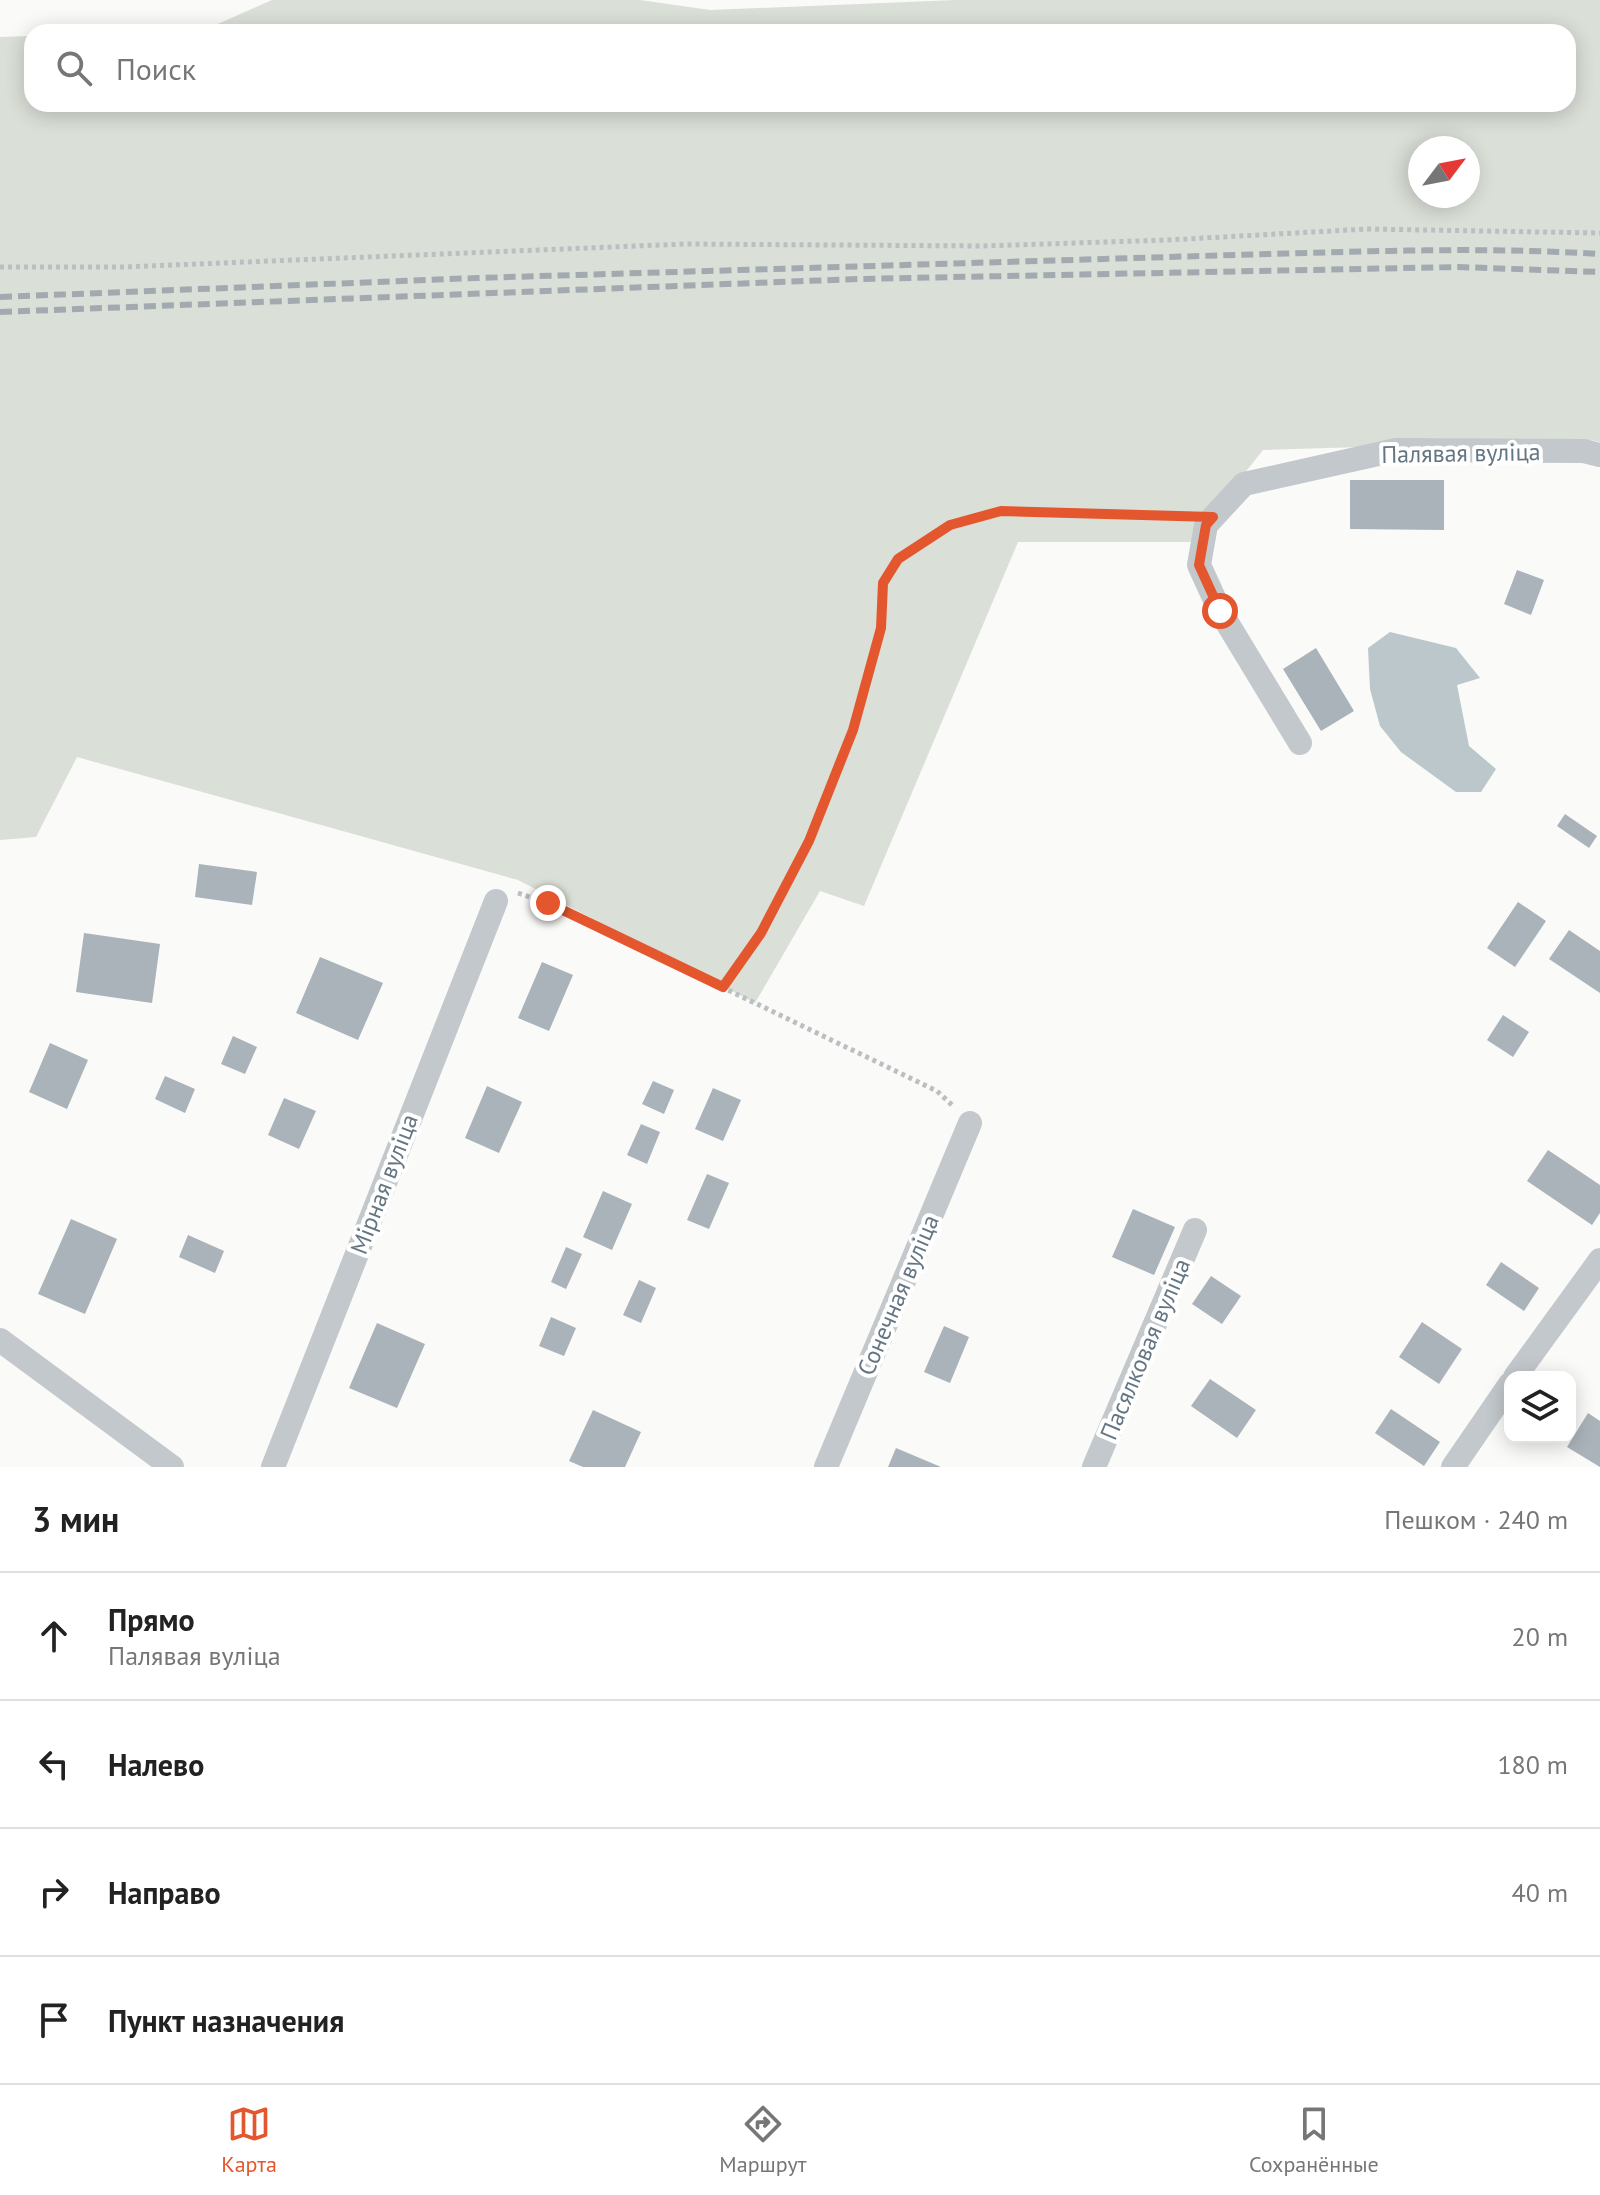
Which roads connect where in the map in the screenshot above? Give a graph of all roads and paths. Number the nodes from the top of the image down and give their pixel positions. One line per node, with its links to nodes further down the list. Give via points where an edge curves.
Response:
1 (1600, 233): 2 (path, via 1367,229 983,246 685,244 124,267)
2 (0, 267)
3 (1600, 455): 4 (street, Палявая вуліца, via 1396,450 1244,484)
4 (1213, 517): 5 (street, Палявая вуліца, via 1206,525 1199,565 1220,611); 7 (path, via 1001,511 950,525 898,559 883,583 881,628 853,730 809,841 761,933)
5 (1300, 743)
6 (496, 901): 7 (path, via 514,892 548,903); 15 (street, Мірная вуліца)
7 (723, 987): 8 (path, via 937,1091)
8 (970, 1123): 16 (street, Сонечная вуліца)
9 (1195, 1230): 17 (street, Пасялковая вуліца)
10 (1600, 1260): 12 (street)
11 (0, 1340): 14 (street)
12 (1519, 1371)
13 (1504, 1393): 18 (street)
14 (172, 1467)
15 (273, 1467)
16 (826, 1467)
17 (1094, 1467)
18 (1453, 1467)

